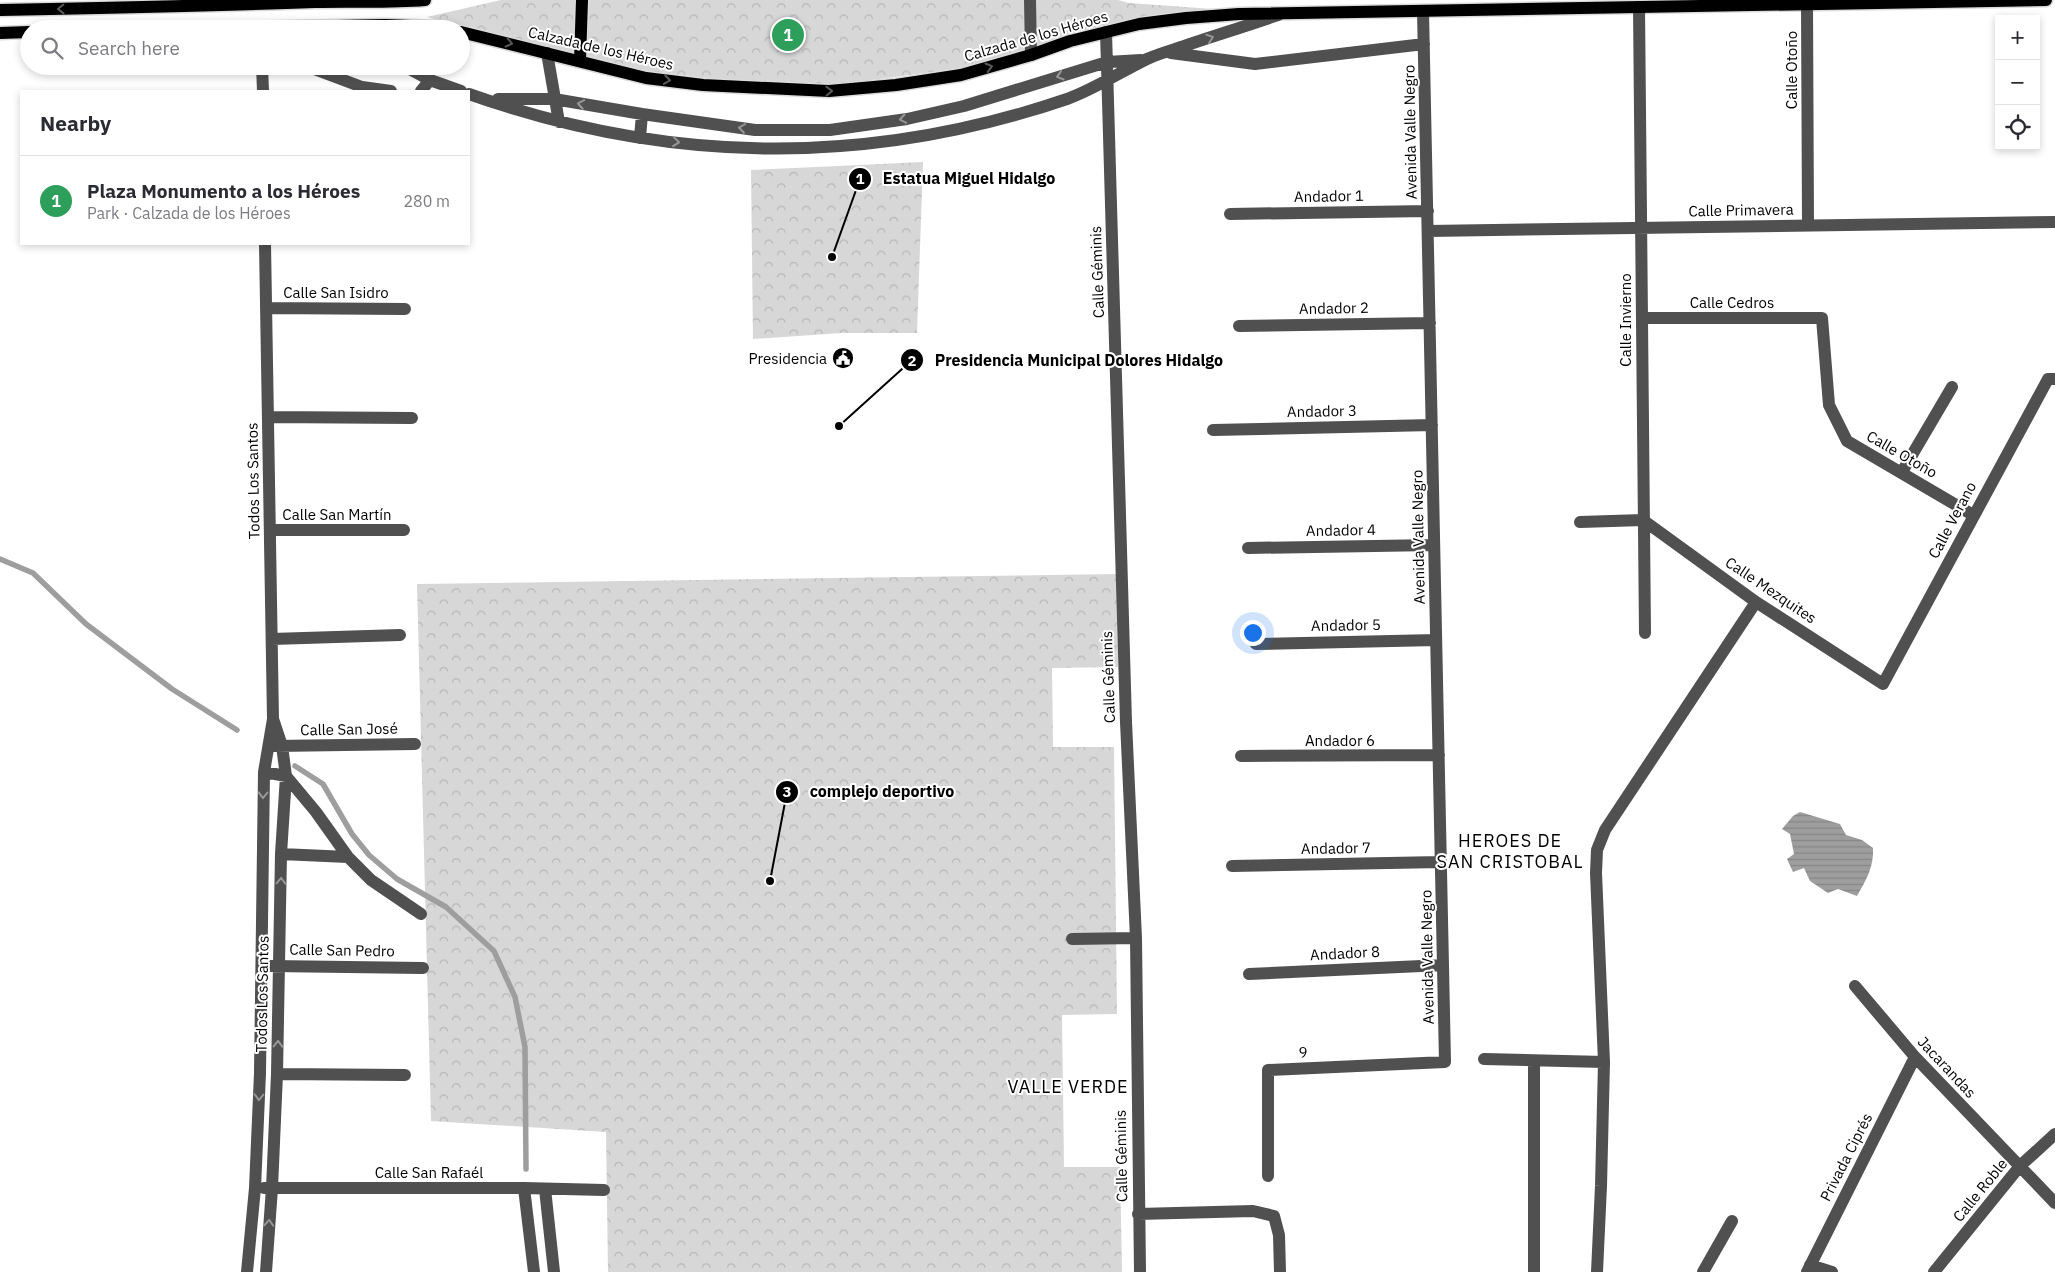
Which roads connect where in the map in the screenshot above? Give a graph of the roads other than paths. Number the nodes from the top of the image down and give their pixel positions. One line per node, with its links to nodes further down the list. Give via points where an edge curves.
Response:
1 (425, 0): 5 (main road)
2 (582, 0): 24 (main road)
3 (1030, 0): 22 (street)
4 (2046, 0): 9 (main road, Calzada de los Héroes)
5 (320, 1): 7 (main road)
6 (251, 3): 7 (main road); 8 (main road)
7 (300, 3): 14 (main road, via 275,8 266,14)
8 (109, 4): 11 (main road, one-way to 11)
9 (1807, 4): 10 (main road, Calzada de los Héroes); 46 (street, Calle Otoño)
10 (1639, 7): 12 (main road, Calzada de los Héroes); 47 (street, Calle Invierno)
11 (0, 10)
12 (1423, 11): 13 (main road, Calzada de los Héroes); 19 (street, Avenida Valle Negro)
13 (1283, 13): 16 (main road, Calzada de los Héroes, via 1186,18); 21 (street, one-way to 13)
14 (264, 20)
15 (20, 32): 17 (main road)
16 (1106, 32): 22 (main road, Calzada de los Héroes); 25 (street, Calle Géminis)
17 (0, 33)
18 (470, 34): 20 (main road, Calzada de los Héroes, one-way to 20)
19 (1424, 44): 21 (street, via 1255,64); 43 (street, Avenida Valle Negro)
20 (548, 52): 24 (main road, Calzada de los Héroes); 37 (street)
21 (1167, 52): 23 (street)
22 (1030, 54): 24 (main road, Calzada de los Héroes, one-way to 22, via 646,78 703,85 829,91 961,75)
23 (1147, 59): 25 (street); 30 (street)
24 (580, 60)
25 (1107, 62): 30 (street, Calle Géminis); 38 (street, one-way to 38)
26 (262, 75): 31 (street)
27 (330, 75): 32 (street, via 362,87)
28 (421, 75): 29 (street)
29 (430, 80): 33 (street); 34 (street)
30 (1108, 80): 41 (street, via 1069,98); 90 (street, Calle Géminis, via 1126,722)
31 (263, 90)
32 (384, 90)
33 (422, 90)
34 (458, 90)
35 (470, 94): 36 (street)
36 (483, 99): 37 (street); 40 (street)
37 (554, 99): 39 (street, one-way to 37); 40 (street)
38 (964, 106): 39 (street, one-way to 39, via 907,119 830,130 755,130); 41 (street)
39 (642, 114): 42 (street)
40 (559, 122): 42 (street)
41 (970, 128): 42 (street, one-way to 41, via 742,149 822,148 908,139)
42 (640, 138)
43 (1428, 211): 44 (street, Andador 1); 48 (street, Avenida Valle Negro)
44 (1230, 214)
45 (2055, 222): 46 (street, Calle Primavera)
46 (1808, 226): 47 (street, Calle Primavera)
47 (1641, 228): 48 (street, Calle Primavera); 52 (street, Calle Invierno)
48 (1428, 231): 54 (street, Avenida Valle Negro)
49 (265, 245): 50 (street, Todos Los Santos)
50 (266, 308): 51 (street, Calle San Isidro); 58 (street, Todos Los Santos)
51 (405, 309)
52 (1642, 318): 53 (street, Calle Cedros); 64 (street, Calle Invierno)
53 (1822, 318): 62 (street, Calle Otoño, via 1829,405 1847,441)
54 (1430, 323): 55 (street, Andador 2); 60 (street, Avenida Valle Negro)
55 (1239, 326)
56 (2055, 379): 63 (street, Calle Verano, via 2048,379)
57 (1952, 387): 62 (street)
58 (268, 417): 59 (street); 66 (street, Todos Los Santos)
59 (412, 418)
60 (1432, 425): 61 (street, Andador 3); 68 (street, Avenida Valle Negro)
61 (1213, 430)
62 (1902, 472): 63 (street, Calle Otoño)
63 (1973, 515): 76 (street, Calle Verano)
64 (1643, 520): 65 (street); 70 (street, Calle Mezquites); 71 (street, Calle Invierno)
65 (1580, 522)
66 (270, 530): 67 (street, Calle San Martín); 73 (street, Todos Los Santos)
67 (404, 530)
68 (1434, 546): 69 (street, Andador 4); 74 (street, Avenida Valle Negro)
69 (1248, 548)
70 (1756, 602): 76 (street, Calle Mezquites); 102 (street, via 1605,830 1597,850)
71 (1645, 633)
72 (400, 635): 73 (street)
73 (272, 639): 77 (street, Todos Los Santos)
74 (1436, 640): 75 (street, Andador 5); 81 (street, Avenida Valle Negro)
75 (1256, 644)
76 (1883, 684)
77 (273, 719): 79 (street, Todos Los Santos); 80 (street, Todos Los Santos)
78 (415, 744): 80 (street, Calle San José)
79 (268, 746): 80 (street, Calle San José); 83 (street, Todos Los Santos)
80 (282, 746): 84 (street, Todos Los Santos)
81 (1439, 755): 82 (street, Andador 6); 87 (street, Avenida Valle Negro)
82 (1241, 756)
83 (264, 772): 84 (street); 93 (street, Todos Los Santos, one-way to 93)
84 (286, 776): 85 (street, Todos Los Santos); 86 (street)
85 (282, 854): 86 (street); 94 (street, Todos Los Santos, one-way to 85)
86 (348, 857): 89 (street, via 370,880)
87 (1441, 862): 88 (street, Andador 7); 92 (street, Avenida Valle Negro)
88 (1232, 866)
89 (421, 914)
90 (1136, 938): 91 (street); 114 (street, Calle Géminis)
91 (1072, 939)
92 (1443, 965): 96 (street, Andador 8); 101 (street, Avenida Valle Negro)
93 (260, 966): 94 (street, Calle San Pedro); 108 (street, Todos Los Santos, one-way to 108)
94 (279, 966): 95 (street, Calle San Pedro); 103 (street, Todos Los Santos, one-way to 94)
95 (424, 968)
96 (1249, 974)
97 (1855, 986): 98 (street, Jacarandas)
98 (1915, 1057): 106 (street, Jacarandas); 116 (street, Privada Ciprés)
99 (1484, 1059): 100 (street)
100 (1534, 1061): 102 (street); 123 (street)
101 (1445, 1062): 107 (street, 9, via 1268,1070)
102 (1604, 1062): 124 (street)
103 (277, 1074): 104 (street); 109 (street, Todos Los Santos)
104 (405, 1075)
105 (2055, 1134): 106 (street, Calle Roble)
106 (2020, 1166): 113 (street, Jacarandas); 127 (street, Calle Roble)
107 (1268, 1176)
108 (255, 1188): 109 (street, Calle San Rafaél); 117 (street, Todos Los Santos)
109 (272, 1188): 110 (street, Calle San Rafaél); 118 (street, Todos Los Santos, one-way to 109)
110 (524, 1188): 111 (street, Calle San Rafaél); 119 (street)
111 (545, 1189): 112 (street, Calle San Rafaél); 120 (street)
112 (604, 1190)
113 (2055, 1204)
114 (1138, 1214): 121 (street, Calle Géminis); 122 (street, via 1253,1211 1274,1216 1279,1235)
115 (1732, 1220): 125 (street)
116 (1809, 1269): 126 (street)
117 (247, 1272)
118 (266, 1272)
119 (534, 1272)
120 (554, 1272)
121 (1140, 1272)
122 (1280, 1272)
123 (1534, 1272)
124 (1597, 1272)
125 (1703, 1272)
126 (1832, 1272)
127 (1934, 1272)

